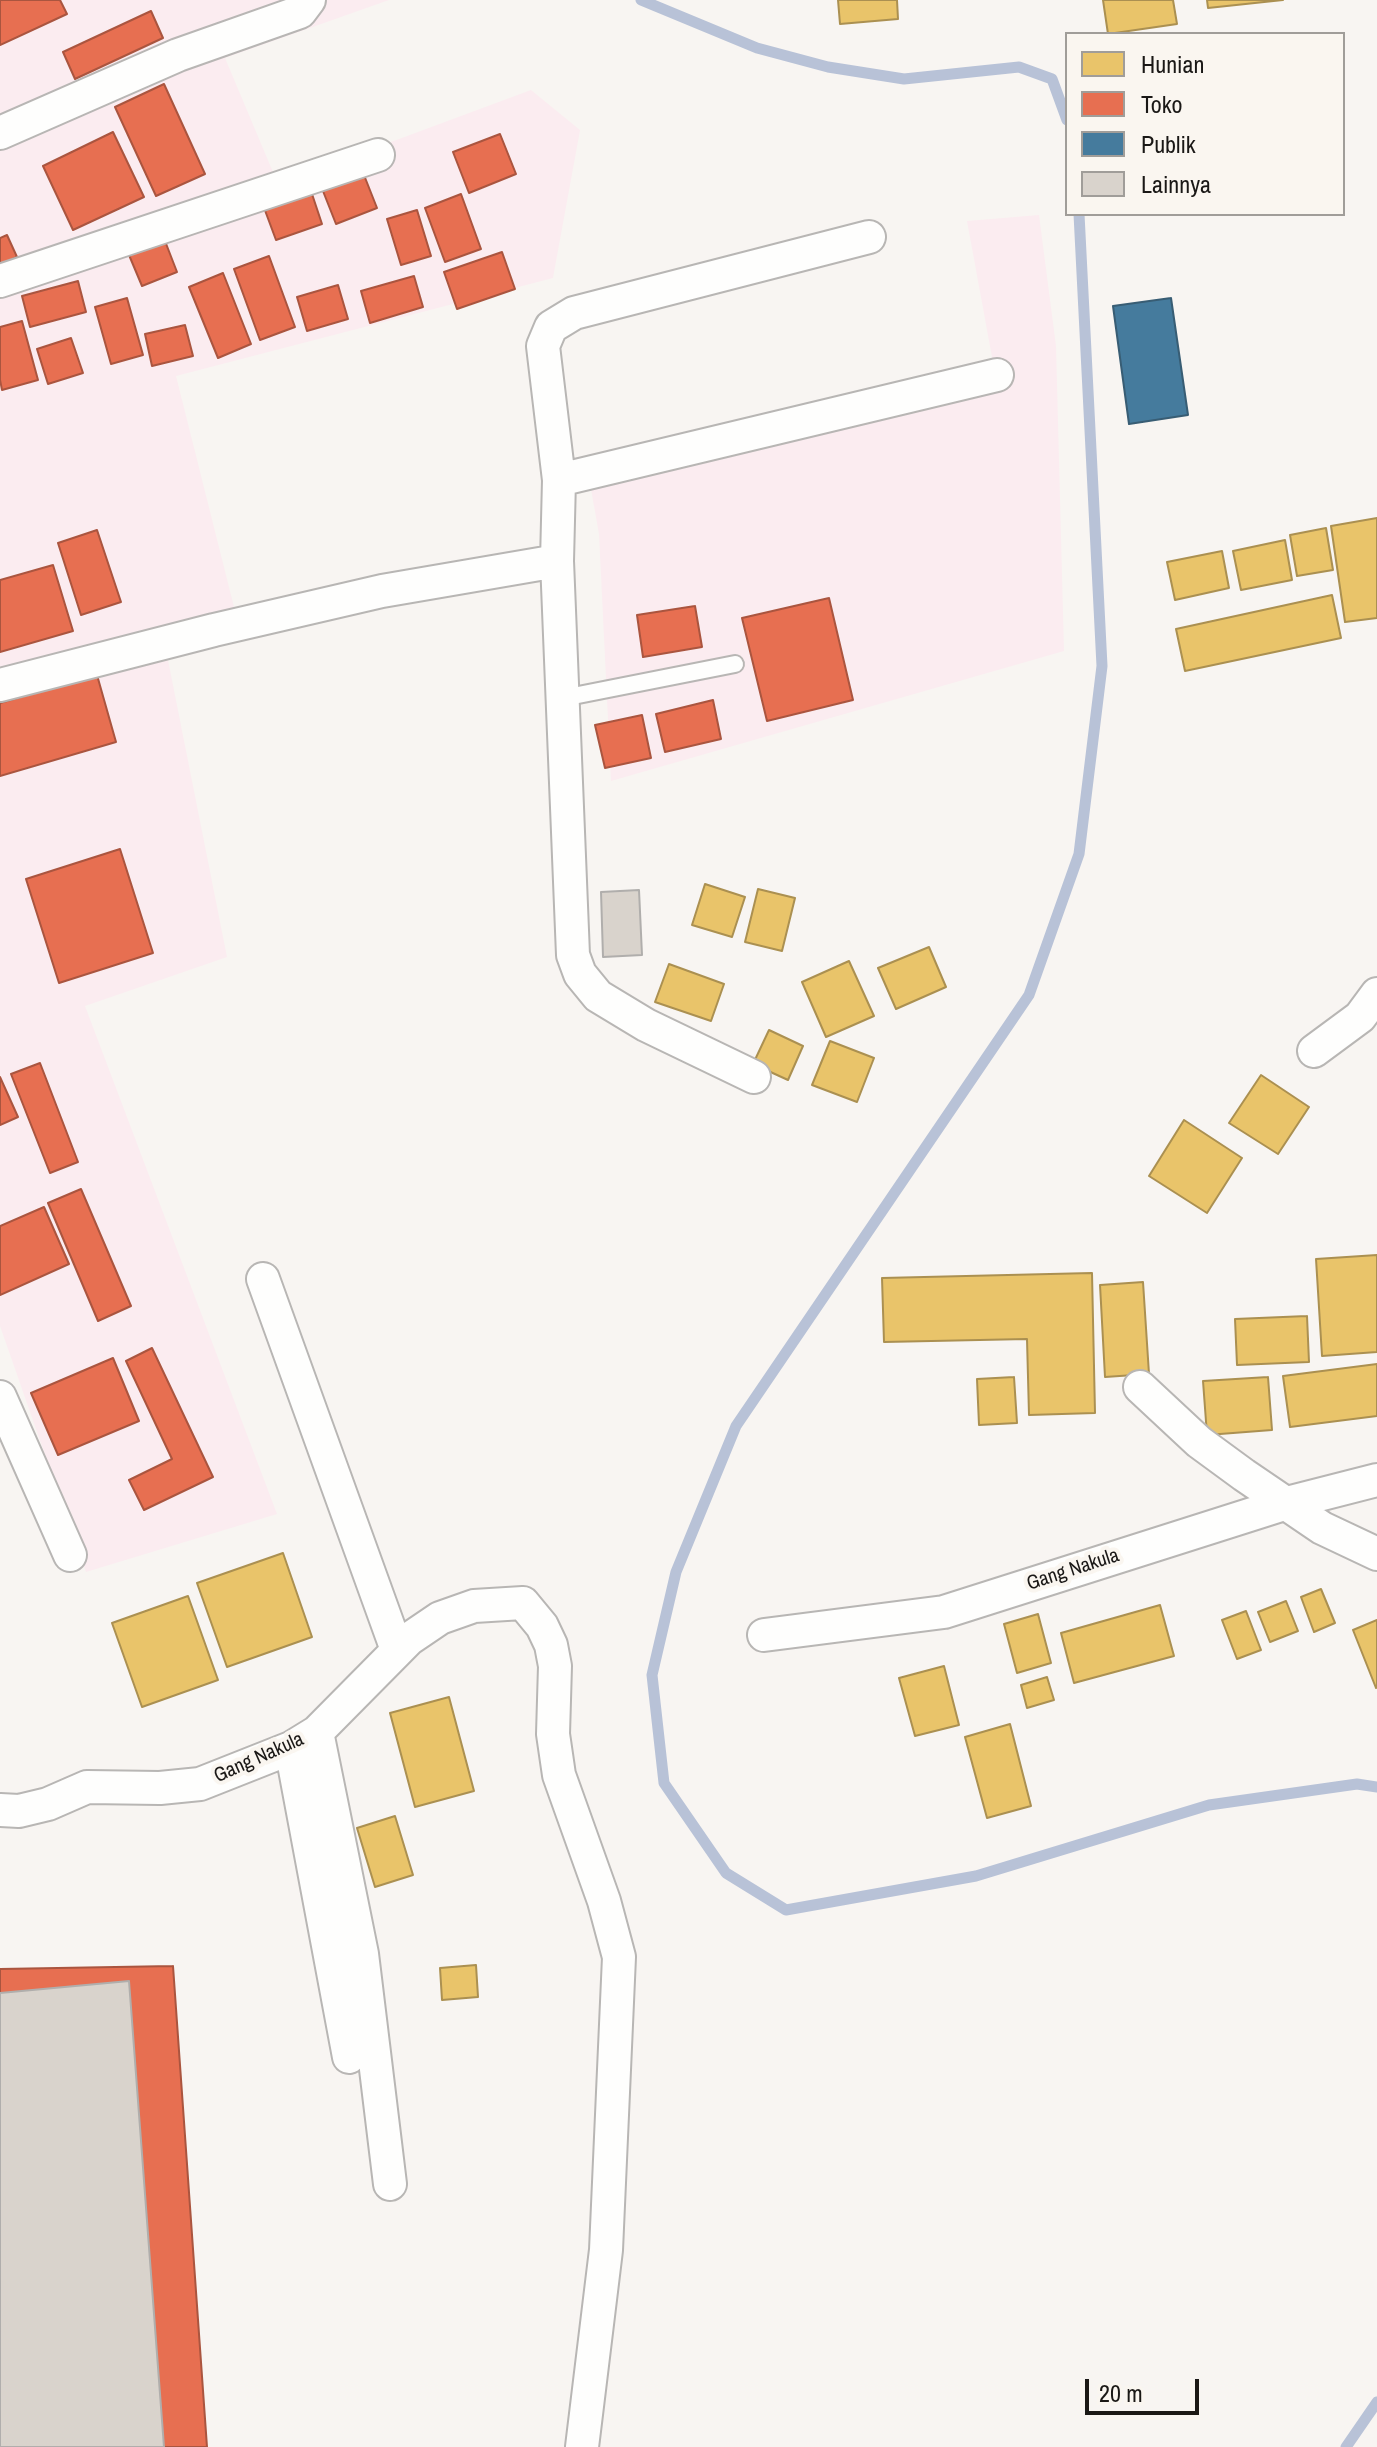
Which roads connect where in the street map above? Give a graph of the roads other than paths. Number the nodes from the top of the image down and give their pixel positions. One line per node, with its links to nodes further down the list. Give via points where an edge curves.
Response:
1 (309, 0): 2 (street, via 300,12 178,55)
2 (0, 133)
3 (378, 155): 5 (street)
4 (869, 237): 7 (street, via 574,313 551,327 543,346)
5 (0, 281)
6 (997, 375): 7 (street)
7 (559, 480): 8 (street)
8 (557, 561): 10 (street, via 382,591); 11 (street)
9 (735, 664): 11 (lane)
10 (0, 685)
11 (563, 698): 14 (street, via 573,955 580,974 598,996 634,1018)
12 (1377, 994): 13 (street, via 1360,1017)
13 (1314, 1051)
14 (754, 1077)
15 (263, 1279): 23 (street)
16 (1140, 1387): 19 (street, via 1199,1442)
17 (0, 1397): 21 (street)
18 (1377, 1480): 19 (street, Gang Nakula)
19 (1287, 1503): 20 (street, via 1322,1528); 22 (street, Gang Nakula, via 944,1612)
20 (1377, 1554)
21 (70, 1555)
22 (764, 1635)
23 (397, 1650): 24 (street, Gang Nakula); 28 (street, Gang Nakula, via 440,1618 474,1606 523,1603 551,1645 559,1775 619,1957 606,2250)
24 (304, 1740): 25 (street, Gang Nakula, via 200,1784 87,1787 48,1804); 26 (street); 27 (street, via 362,1954)
25 (0, 1810)
26 (349, 2057)
27 (390, 2184)
28 (582, 2447)

